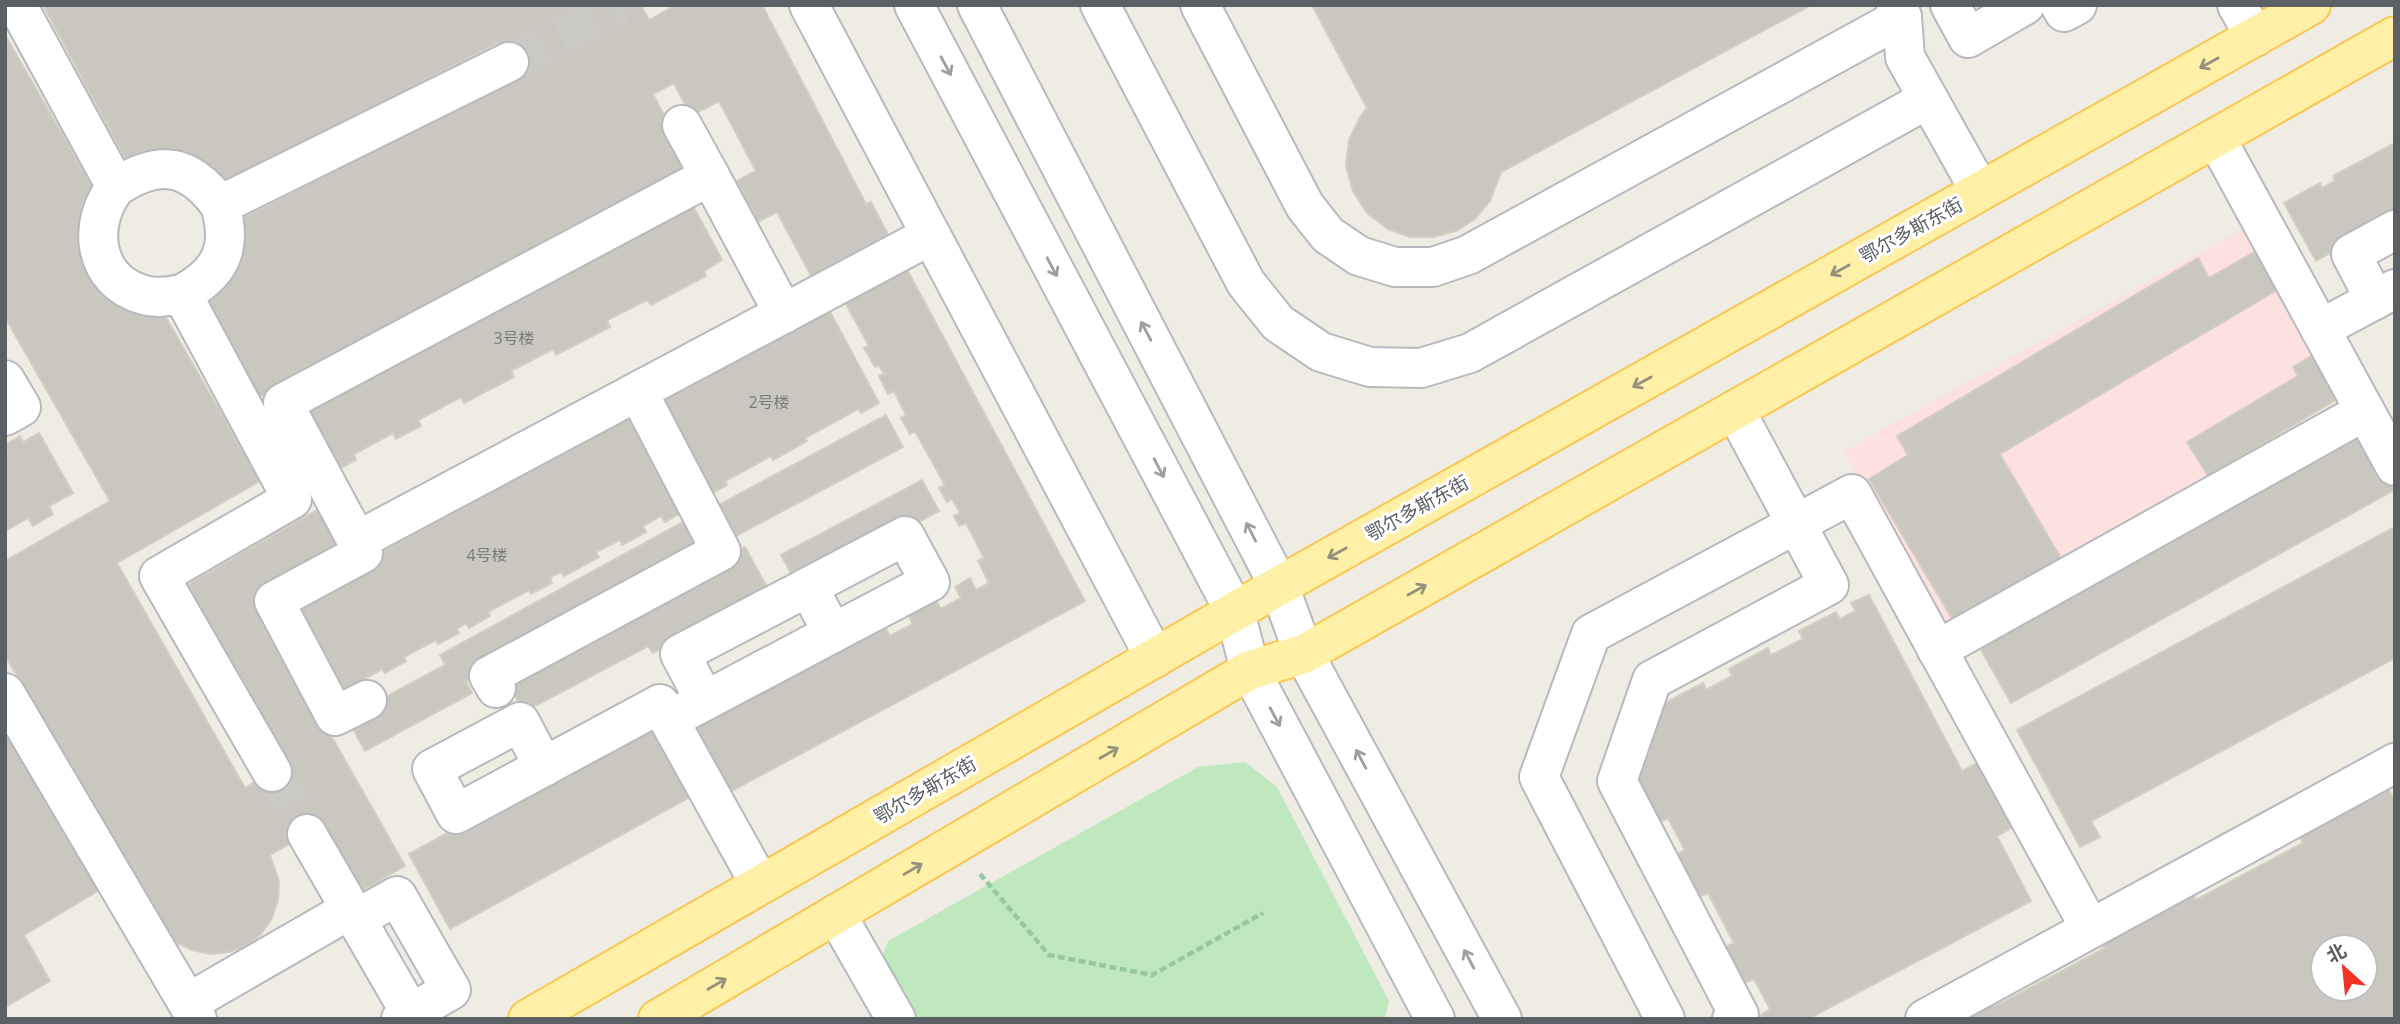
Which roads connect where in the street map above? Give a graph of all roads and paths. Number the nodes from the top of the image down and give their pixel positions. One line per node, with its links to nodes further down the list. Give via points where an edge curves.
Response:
1 (17, 5): 20 (street)
2 (809, 5): 24 (street)
3 (914, 5): 39 (street, one-way to 39)
4 (977, 5): 37 (street, one-way to 4)
5 (1100, 5): 16 (street, via 1246,283 1278,323 1310,345 1370,368 1421,368 1471,353)
6 (1200, 5): 12 (street, via 1305,206 1328,235 1359,256 1395,267 1433,267 1468,255)
7 (1950, 5): 8 (street, via 1968,38)
8 (2025, 5)
9 (2060, 5): 10 (street, via 2064,12)
10 (2077, 5)
11 (2311, 5): 13 (main road, 鄂尔多斯东街)
12 (1899, 11): 16 (street, via 1905,57)
13 (2246, 21): 21 (main road, 鄂尔多斯东街, one-way to 21)
14 (2395, 36): 18 (main road)
15 (509, 62): 22 (street)
16 (1928, 99): 21 (street)
17 (682, 125): 19 (street)
18 (2216, 138): 28 (street); 31 (main road)
19 (710, 176): 27 (street); 36 (street, via 283,403)
20 (117, 187): 22 (street, via 137,174 174,170 192,176); 25 (street, via 99,216 97,236 111,273 143,295 163,298)
21 (1979, 191): 37 (main road, 鄂尔多斯东街, one-way to 37)
22 (220, 205): 25 (street, via 225,246 217,267 202,283)
23 (2395, 230): 26 (street, via 2350,254)
24 (931, 235): 27 (street); 43 (street)
25 (182, 294): 52 (street, via 292,499 159,576)
26 (2385, 295): 28 (street)
27 (784, 314): 30 (street)
28 (2320, 329): 32 (street)
29 (5, 380): 33 (street, via 21,407)
30 (638, 391): 36 (street); 45 (street, via 721,551 489,676)
31 (1735, 410): 35 (street); 42 (main road, one-way to 31)
32 (2377, 413): 34 (street); 41 (street)
33 (5, 416)
34 (2395, 466)
35 (1796, 524): 41 (street, via 1852,494); 67 (street, via 1591,634 1539,777); 68 (street, via 1829,585 1652,680 1617,781 1739,1015)
36 (357, 541): 47 (street, via 363,553 274,601 335,716)
37 (1279, 586): 39 (main road, 鄂尔多斯东街); 42 (street)
38 (808, 587): 40 (street); 40 (street, via 905,536 930,582); 48 (street, via 680,654)
39 (1235, 612): 43 (main road, 鄂尔多斯东街); 44 (street)
40 (833, 633): 48 (street)
41 (1937, 650): 59 (street)
42 (1304, 654): 44 (main road); 66 (street, one-way to 42)
43 (1154, 657): 55 (main road, 鄂尔多斯东街)
44 (1250, 670): 54 (main road, one-way to 44); 62 (street, one-way to 62)
45 (496, 688)
46 (5, 693): 60 (street)
47 (366, 700)
48 (705, 701): 49 (street)
49 (669, 720): 51 (street, via 660,704); 55 (street)
50 (2395, 763): 59 (street)
51 (544, 766)
52 (272, 772)
53 (307, 834): 57 (street)
54 (955, 844): 56 (path, via 1049,955 1152,975); 58 (main road, one-way to 54)
55 (760, 884): 63 (main road, 鄂尔多斯东街)
56 (1263, 913)
57 (354, 914): 60 (street); 61 (street)
58 (836, 914): 64 (main road, one-way to 58); 65 (street)
59 (2090, 928): 69 (street)
60 (192, 1011)
61 (409, 1017)
62 (1429, 1017)
63 (528, 1019)
64 (659, 1019)
65 (896, 1019)
66 (1502, 1019)
67 (1665, 1019)
68 (1732, 1019)
69 (1925, 1019)

